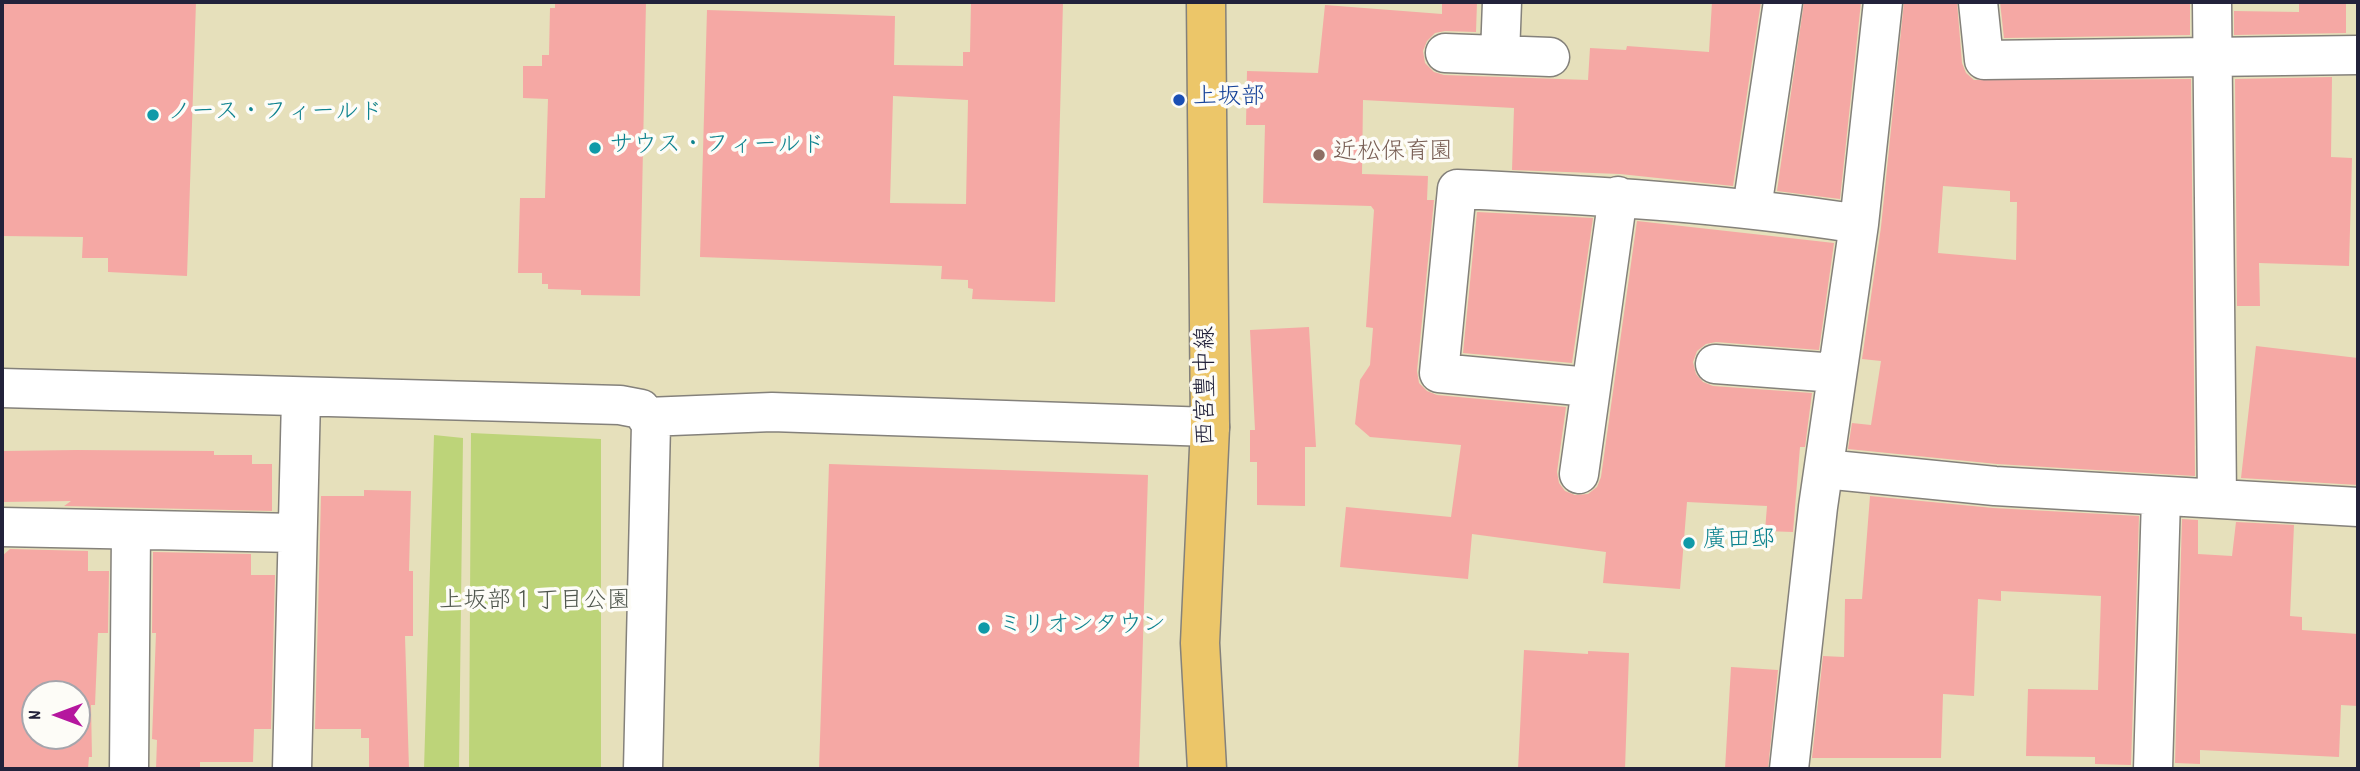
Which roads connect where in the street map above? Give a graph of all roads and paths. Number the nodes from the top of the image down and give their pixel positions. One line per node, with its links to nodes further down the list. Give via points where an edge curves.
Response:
1 (1206, 2): 21 (main road, 西宮豊中線)
2 (1502, 2): 8 (street)
3 (1783, 2): 13 (street)
4 (1883, 2): 14 (street)
5 (1978, 2): 11 (street, via 1984,60)
6 (2212, 2): 11 (street)
7 (1445, 52): 8 (street)
8 (1500, 55): 10 (street)
9 (2358, 55): 11 (street)
10 (1550, 57)
11 (2214, 58): 25 (street)
12 (1618, 196): 13 (street); 17 (street); 17 (street, via 1457,190 1439,373)
13 (1752, 208): 14 (street)
14 (1859, 223): 16 (street)
15 (1715, 363): 16 (street)
16 (1836, 373): 22 (street)
17 (1589, 387): 23 (street)
18 (2, 388): 19 (street)
19 (301, 398): 20 (street, via 620,405 641,410); 29 (street)
20 (647, 417): 21 (street, via 772,412); 32 (street, via 651,451)
21 (1210, 427): 33 (main road, 西宮豊中線, via 1200,643)
22 (1824, 469): 24 (street); 34 (street)
23 (1579, 474)
24 (2161, 498): 25 (street); 35 (street)
25 (2217, 498): 26 (street)
26 (2358, 506)
27 (2, 527): 28 (street)
28 (131, 531): 29 (street); 30 (street)
29 (296, 533): 31 (street)
30 (129, 769)
31 (292, 769)
32 (642, 769)
33 (1207, 769)
34 (1789, 769)
35 (2153, 769)

